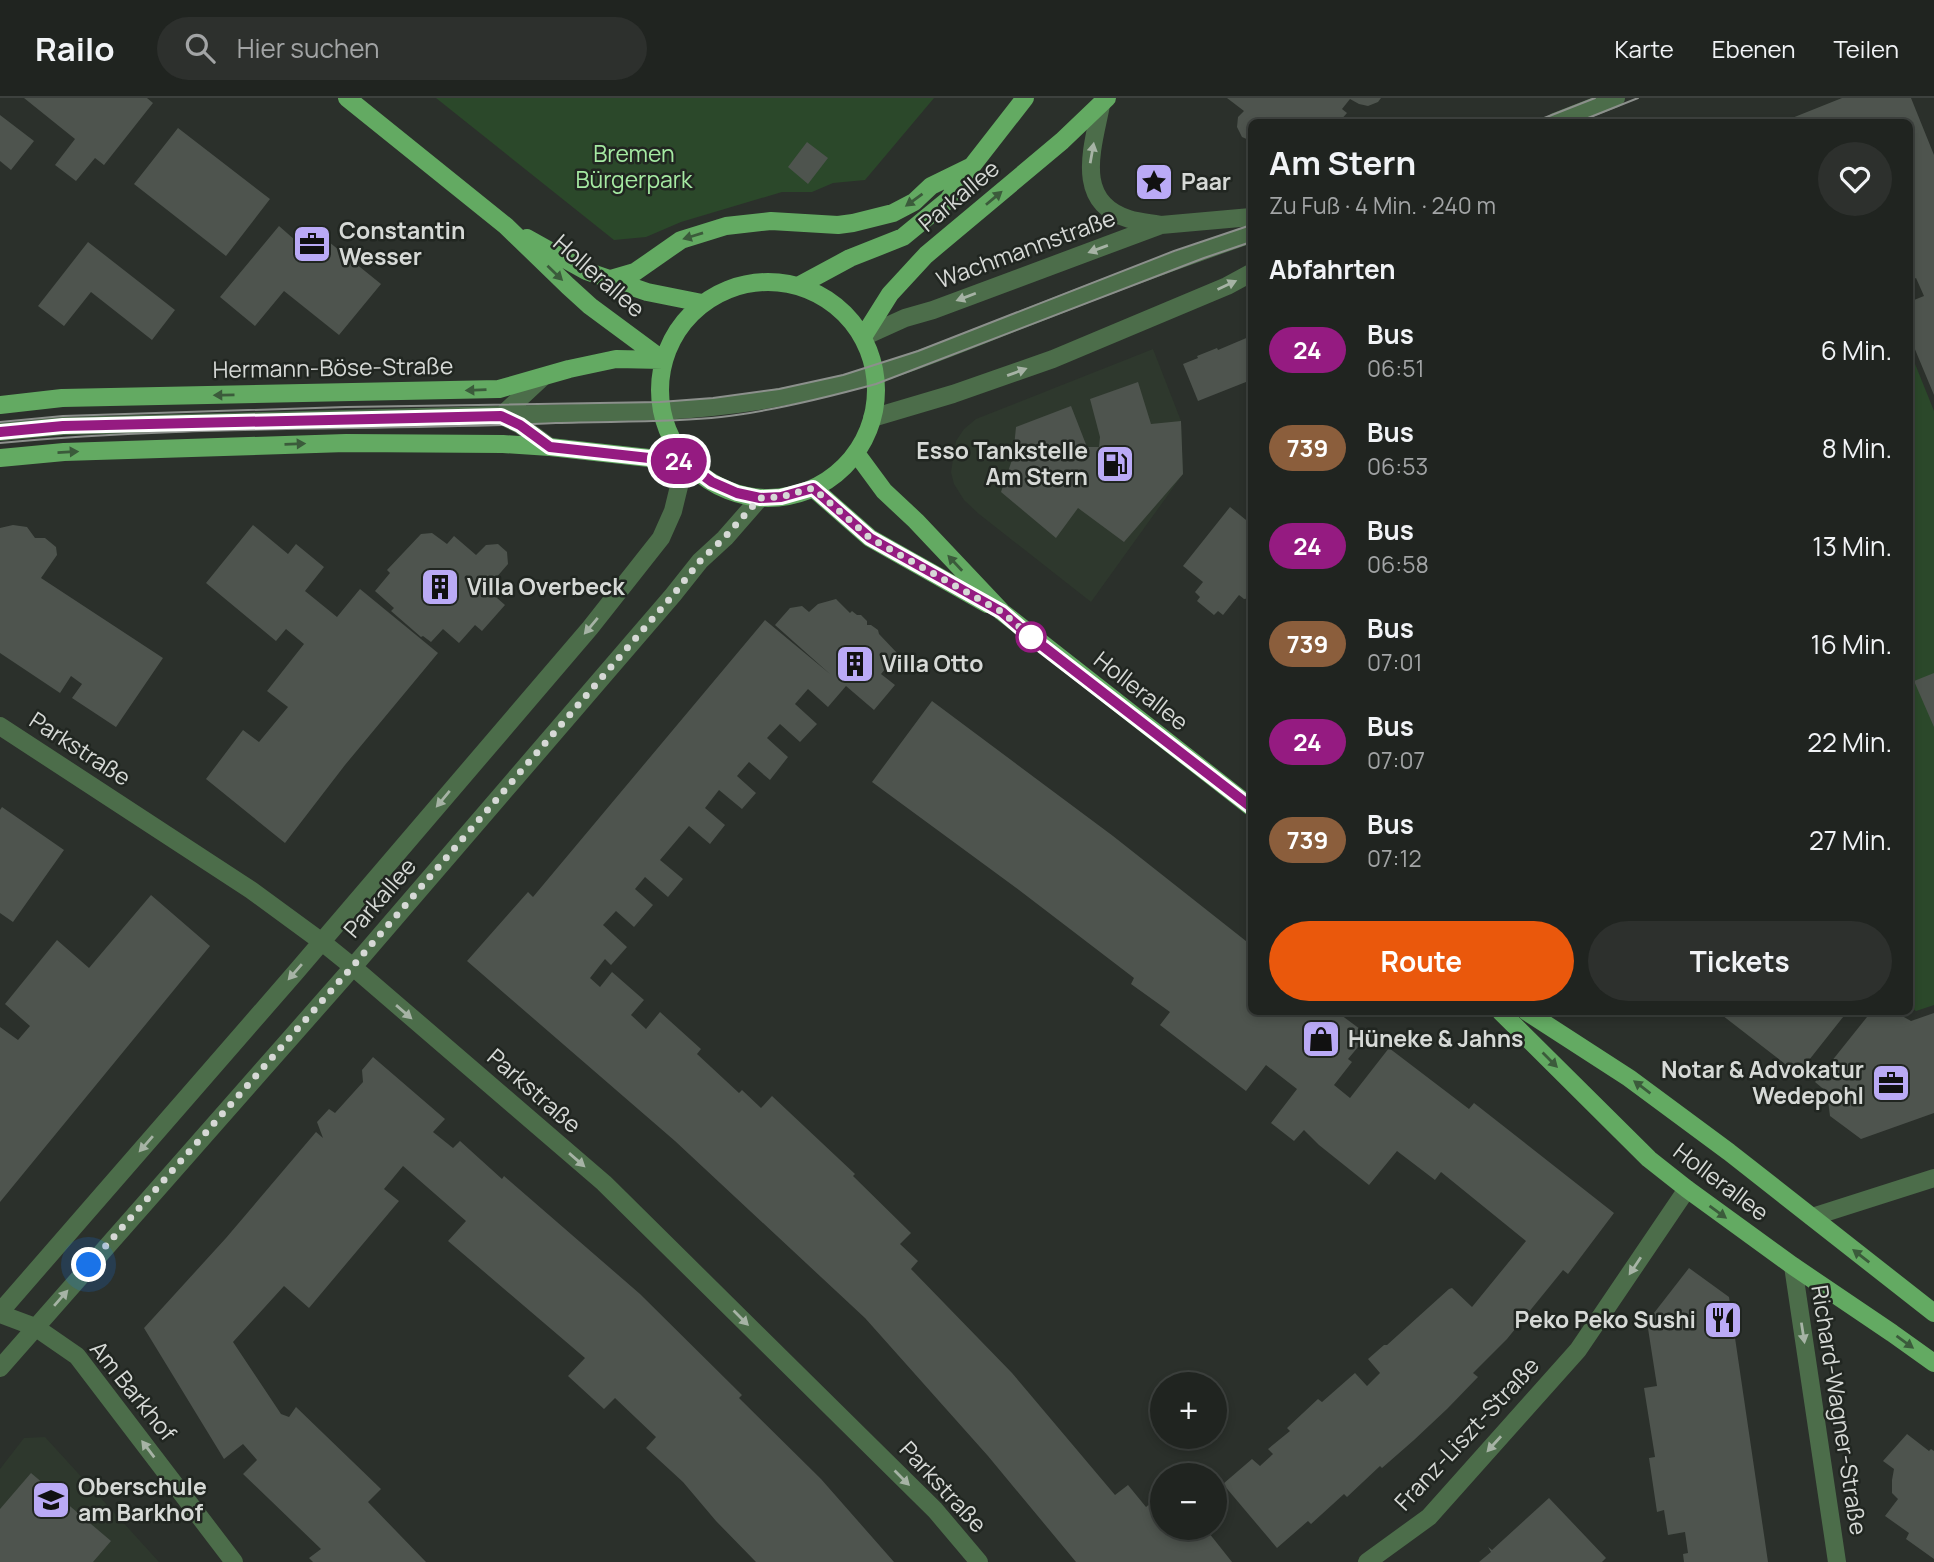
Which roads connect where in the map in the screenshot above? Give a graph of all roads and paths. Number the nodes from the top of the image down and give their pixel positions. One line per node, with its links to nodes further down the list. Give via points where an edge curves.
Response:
1 (347, 98): 9 (main road, Hollerallee)
2 (1025, 98): 6 (main road, Parkallee)
3 (1615, 98): 5 (street)
4 (1104, 102): 8 (street, Parkallee, one-way to 4, via 1128,219 1104,205 1091,181 1090,162); 15 (main road, Parkallee, one-way to 4, via 890,294 926,255)
5 (1583, 117)
6 (972, 166): 12 (main road, one-way to 12, via 931,186 894,213 838,225 771,221 726,226 681,240 635,272); 13 (main road, Parkallee, via 948,200 903,237)
7 (1248, 217): 8 (street, Wachmannstraße)
8 (1161, 225): 15 (street, Wachmannstraße, one-way to 15)
9 (506, 226): 12 (main road, Hollerallee, via 586,271); 16 (main road, Hollerallee, one-way to 16, via 583,299)
10 (1248, 235): 17 (street)
11 (1248, 275): 22 (street, one-way to 11, via 1053,359)
12 (611, 279): 14 (main road, Hollerallee)
13 (800, 285): 14 (main road, via 767,281 739,286); 15 (main road, via 827,297)
14 (702, 303): 16 (main road, via 674,335)
15 (863, 337): 17 (main road)
16 (663, 360): 18 (main road, Hermann-Böse-Straße, via 616,359); 20 (main road)
17 (875, 374): 20 (street, via 763,401); 22 (main road)
18 (543, 377): 19 (main road, Hermann-Böse-Straße, one-way to 19, via 499,389 62,398); 21 (street)
19 (0, 405)
20 (662, 411): 21 (street); 27 (main road)
21 (501, 416): 23 (street, via 63,426); 24 (street)
22 (872, 418): 25 (main road)
23 (0, 432)
24 (550, 447): 26 (main road, one-way to 24, via 346,443); 27 (main road)
25 (856, 453): 28 (main road); 30 (main road, Hollerallee, one-way to 25, via 884,491)
26 (0, 458)
27 (685, 462): 29 (main road, via 712,482); 33 (street, Parkallee, one-way to 33, via 661,538)
28 (813, 488): 29 (main road); 30 (main road, Hollerallee, via 870,538)
29 (760, 498): 34 (street, Parkallee, via 700,561)
30 (1002, 612): 32 (main road, Hollerallee)
31 (0, 726): 33 (street, Parkstraße, via 251,890)
32 (1248, 805)
33 (322, 942): 34 (street, Parkstraße); 41 (street, Parkallee, one-way to 41)
34 (352, 967): 43 (street, Parkallee, one-way to 34); 47 (street, Parkstraße, one-way to 47, via 604,1183 935,1510)
35 (1505, 1015): 38 (main road, Hollerallee, one-way to 38, via 1649,1159)
36 (1532, 1015): 39 (main road, Hollerallee, one-way to 36, via 1629,1078)
37 (1934, 1178): 39 (street)
38 (1687, 1189): 40 (main road, Hollerallee, one-way to 40); 48 (street, Franz-Liszt-Straße, one-way to 48, via 1578,1350 1429,1517)
39 (1812, 1217): 42 (main road, Hollerallee, one-way to 39)
40 (1793, 1266): 44 (main road, Hollerallee, one-way to 44); 49 (street, Richard-Wagner-Straße, one-way to 49)
41 (0, 1313): 43 (street, Parkallee)
42 (1934, 1313)
43 (35, 1327): 45 (street, Parkallee); 46 (street, Am Barkhof, one-way to 43, via 85,1365)
44 (1934, 1363)
45 (0, 1368)
46 (234, 1562)
47 (979, 1562)
48 (1367, 1562)
49 (1837, 1562)

